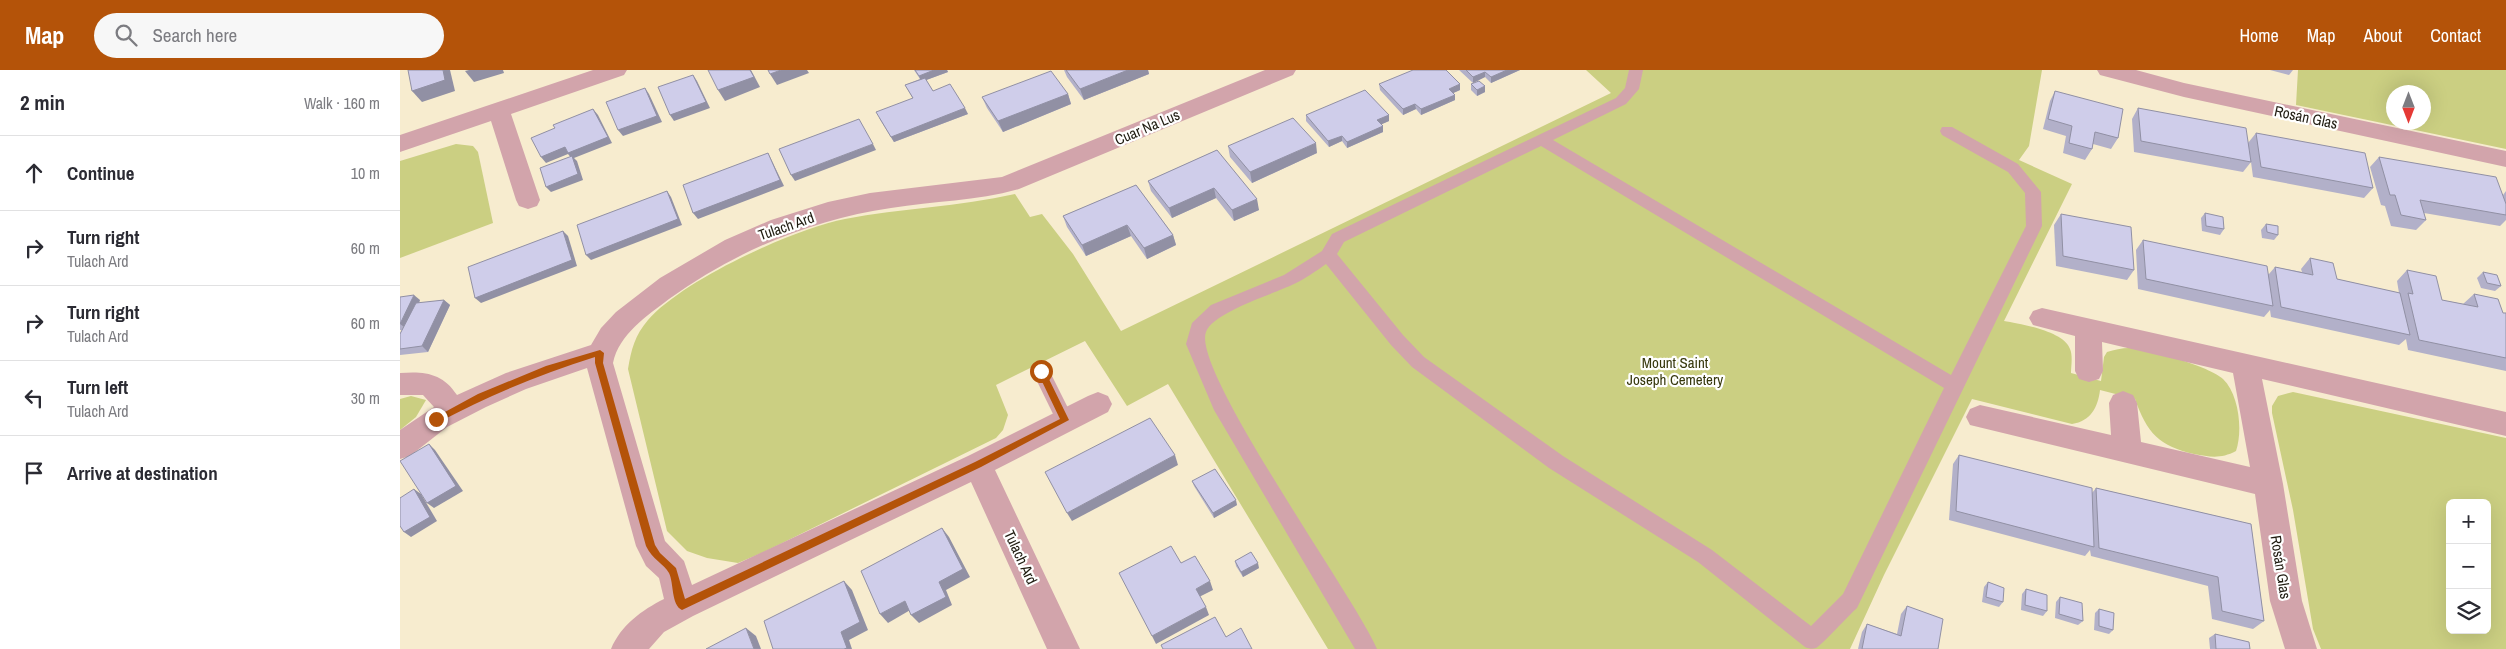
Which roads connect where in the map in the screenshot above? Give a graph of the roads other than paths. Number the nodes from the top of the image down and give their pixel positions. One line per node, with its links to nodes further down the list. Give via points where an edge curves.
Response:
1 (616, 70): 5 (street)
2 (1285, 70): 10 (street, Cuar Na Lus)
3 (1636, 70): 7 (lane, via 1632,89 1622,101)
4 (2108, 70): 9 (street, Rosán Glas, via 2184,90)
5 (499, 111): 8 (street); 11 (street)
6 (1947, 131): 20 (lane, via 2013,168 2033,192 2034,226)
7 (1542, 140): 12 (lane, via 1338,238); 20 (lane)
8 (400, 144)
9 (2506, 159)
10 (1010, 183): 15 (street, Tulach Ard, via 858,205 758,235 658,293 619,326)
11 (528, 200)
12 (1328, 255): 32 (lane, via 1396,340 1418,362 1556,462 1705,556); 35 (lane, via 1290,279 1217,310 1198,328 1195,344 1220,405)
13 (2042, 318): 14 (street)
14 (2088, 328): 16 (street); 18 (street)
15 (600, 353): 23 (street, via 549,368); 31 (street, via 599,363 651,546 673,571)
16 (2246, 366): 26 (street); 30 (street, Rosán Glas)
17 (1041, 371): 25 (lane)
18 (2089, 371)
19 (400, 384): 23 (street, via 428,382 441,392)
20 (1955, 386): 32 (lane, via 1850,601)
21 (2123, 403): 28 (street)
22 (1098, 404): 25 (street)
23 (452, 411): 27 (street)
24 (1980, 417): 28 (street)
25 (1065, 420): 29 (street)
26 (2506, 424)
27 (400, 447)
28 (2127, 452): 30 (street)
29 (978, 465): 31 (street); 34 (street, Tulach Ard)
30 (2268, 484): 36 (street, Rosán Glas, via 2286,601)
31 (682, 606): 33 (street, via 653,621)
32 (1808, 644)
33 (627, 649)
34 (1064, 649)
35 (1367, 649)
36 (2301, 649)

